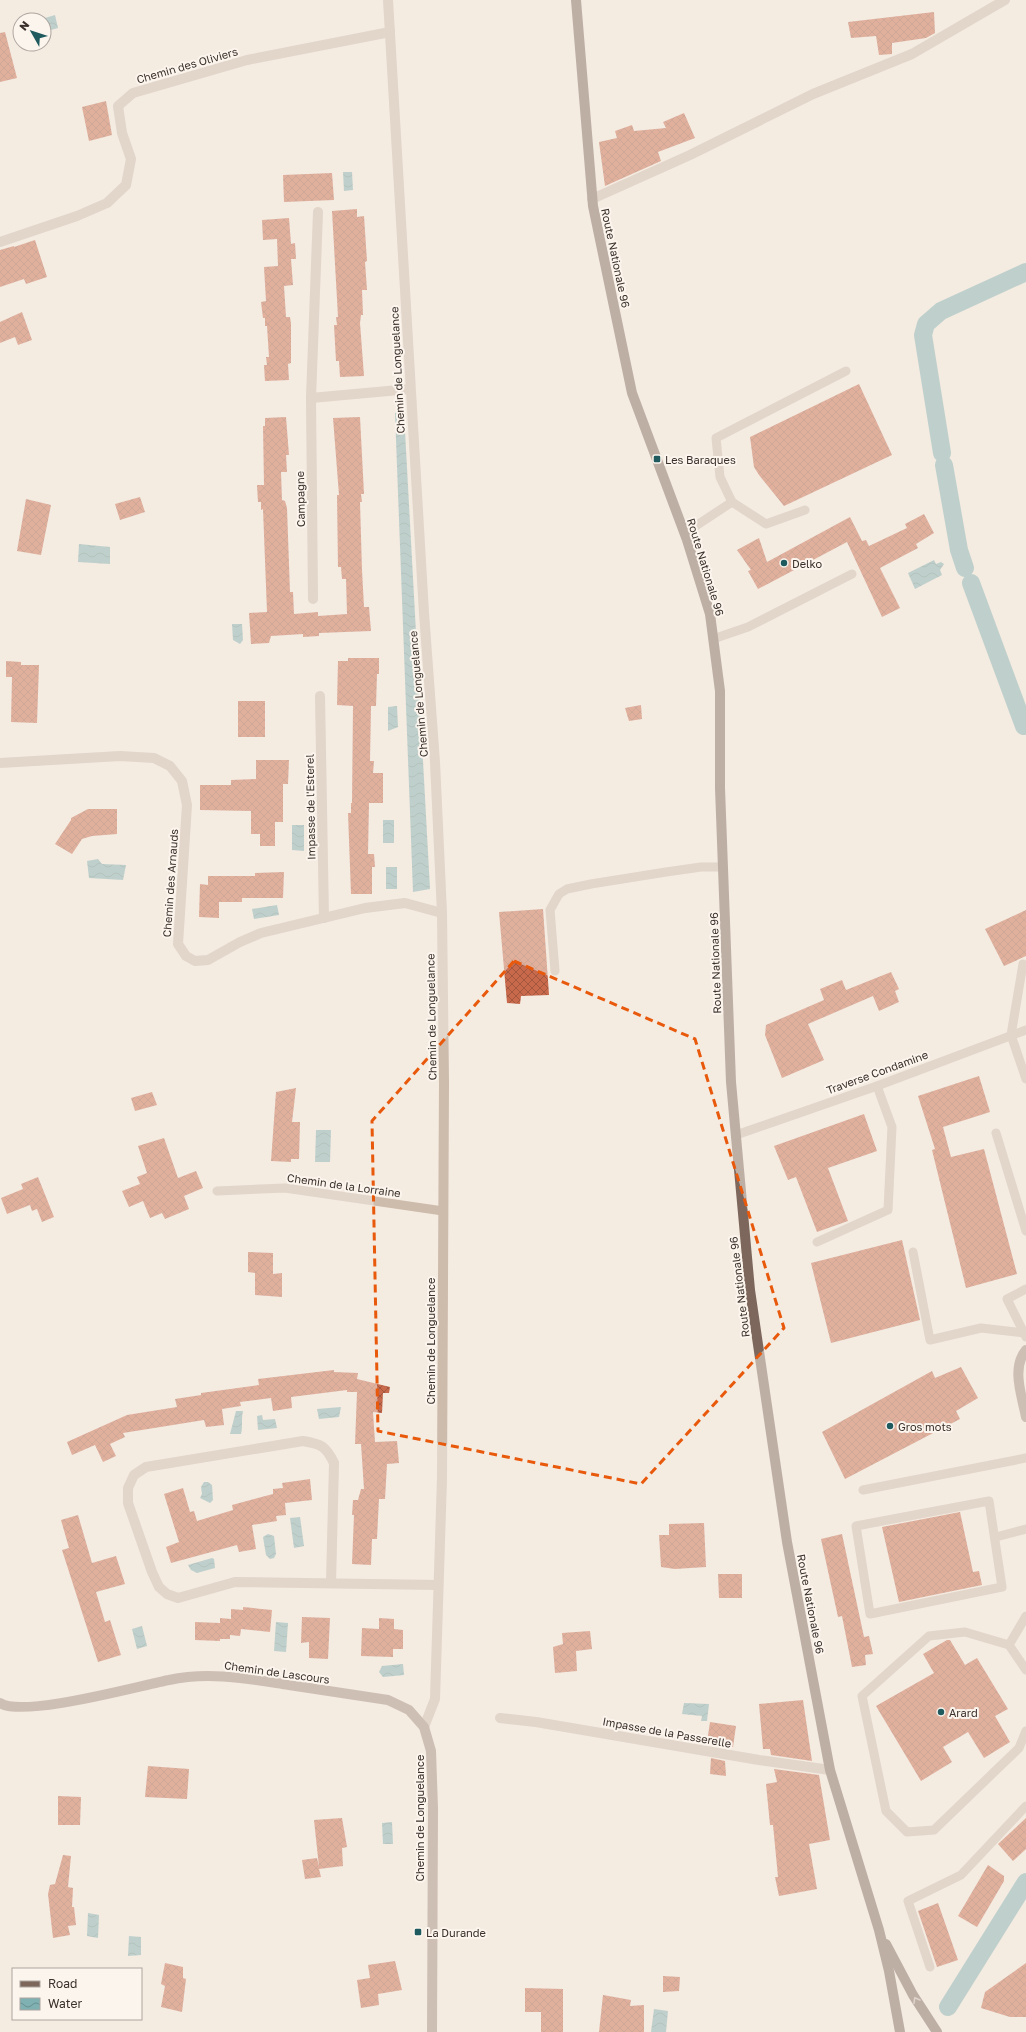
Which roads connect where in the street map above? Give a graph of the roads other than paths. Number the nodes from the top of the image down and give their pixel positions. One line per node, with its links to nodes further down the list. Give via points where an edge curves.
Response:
1 (388, 0): 4 (street, Chemin de Longuelance)
2 (576, 0): 5 (main road, Route Nationale 96)
3 (1005, 0): 5 (street, via 912,54 813,94 690,155)
4 (390, 32): 7 (street, Chemin des Oliviers, via 247,60 133,93 118,106 122,133 131,160 126,185 107,203); 9 (street, Chemin de Longuelance)
5 (592, 199): 13 (main road, Route Nationale 96, via 632,393)
6 (318, 212): 10 (street, Campagne)
7 (0, 242)
8 (846, 371): 11 (lane, via 716,438 720,477)
9 (410, 389): 10 (street); 20 (street, Chemin de Longuelance, via 435,762)
10 (311, 398): 15 (street, Campagne)
11 (732, 502): 12 (lane, via 766,524); 13 (lane)
12 (805, 510)
13 (684, 533): 16 (main road, Route Nationale 96, via 710,614)
14 (852, 574): 16 (lane, via 748,627)
15 (313, 599)
16 (713, 639): 19 (main road, Route Nationale 96, via 720,691)
17 (320, 696): 21 (street, Impasse de l'Esterel)
18 (0, 763): 21 (street, Chemin des Arnauds, via 120,756 154,758 170,766 182,781 188,805 178,944 186,956 196,961 208,960 261,933)
19 (723, 867): 23 (lane, via 666,872 591,884 563,892 550,910); 29 (main road, Route Nationale 96, via 731,1082)
20 (442, 913): 21 (street, Chemin des Arnauds, via 405,903 365,908); 31 (street, Chemin de Longuelance)
21 (324, 918)
22 (1023, 964): 25 (lane)
23 (555, 971)
24 (1026, 1030): 25 (lane, Traverse Condamine)
25 (1011, 1035): 26 (lane); 27 (lane, Traverse Condamine)
26 (1026, 1079)
27 (877, 1086): 29 (lane, Traverse Condamine); 33 (lane, via 892,1127 888,1210)
28 (996, 1133): 32 (lane)
29 (736, 1135): 52 (main road, Route Nationale 96, via 752,1306 787,1542)
30 (217, 1191): 31 (lane, Chemin de la Lorraine, via 285,1188)
31 (443, 1211): 44 (street, Chemin de Longuelance, via 442,1470)
32 (1026, 1231)
33 (817, 1242)
34 (913, 1252): 36 (lane, via 930,1340 980,1328)
35 (1026, 1289): 36 (lane, via 1007,1298)
36 (1025, 1335)
37 (1026, 1350): 38 (street, via 1022,1354 1018,1377)
38 (1026, 1417)
39 (1026, 1458): 40 (lane)
40 (863, 1490)
41 (1026, 1529): 42 (lane)
42 (996, 1537): 42 (lane, via 1002,1587 870,1614 856,1526 990,1501)
43 (331, 1583): 43 (street, via 334,1463 328,1451 318,1443 303,1442 146,1467 134,1475 128,1488 128,1502 159,1587 167,1594 178,1598 235,1582); 44 (street)
44 (438, 1585): 50 (street, Chemin de Longuelance, via 435,1700)
45 (1026, 1616): 46 (lane)
46 (1009, 1645): 47 (lane); 51 (lane, via 965,1632 929,1636 862,1696 886,1810 907,1832 934,1830 1019,1748)
47 (1026, 1670)
48 (1, 1705): 50 (street, Chemin de Lascours, via 53,1705 171,1679 233,1676 388,1700 410,1710)
49 (500, 1718): 52 (street, Impasse de la Passerelle)
50 (424, 1727): 56 (street, Chemin de Longuelance, via 431,1751 433,1808)
51 (1026, 1731)
52 (830, 1770): 54 (main road, Route Nationale 96)
53 (1026, 1806): 55 (lane, via 961,1875 908,1901)
54 (879, 1930): 57 (main road); 58 (main road, one-way to 54, via 913,1995)
55 (930, 1967)
56 (432, 2032)
57 (900, 2032)
58 (937, 2032)

